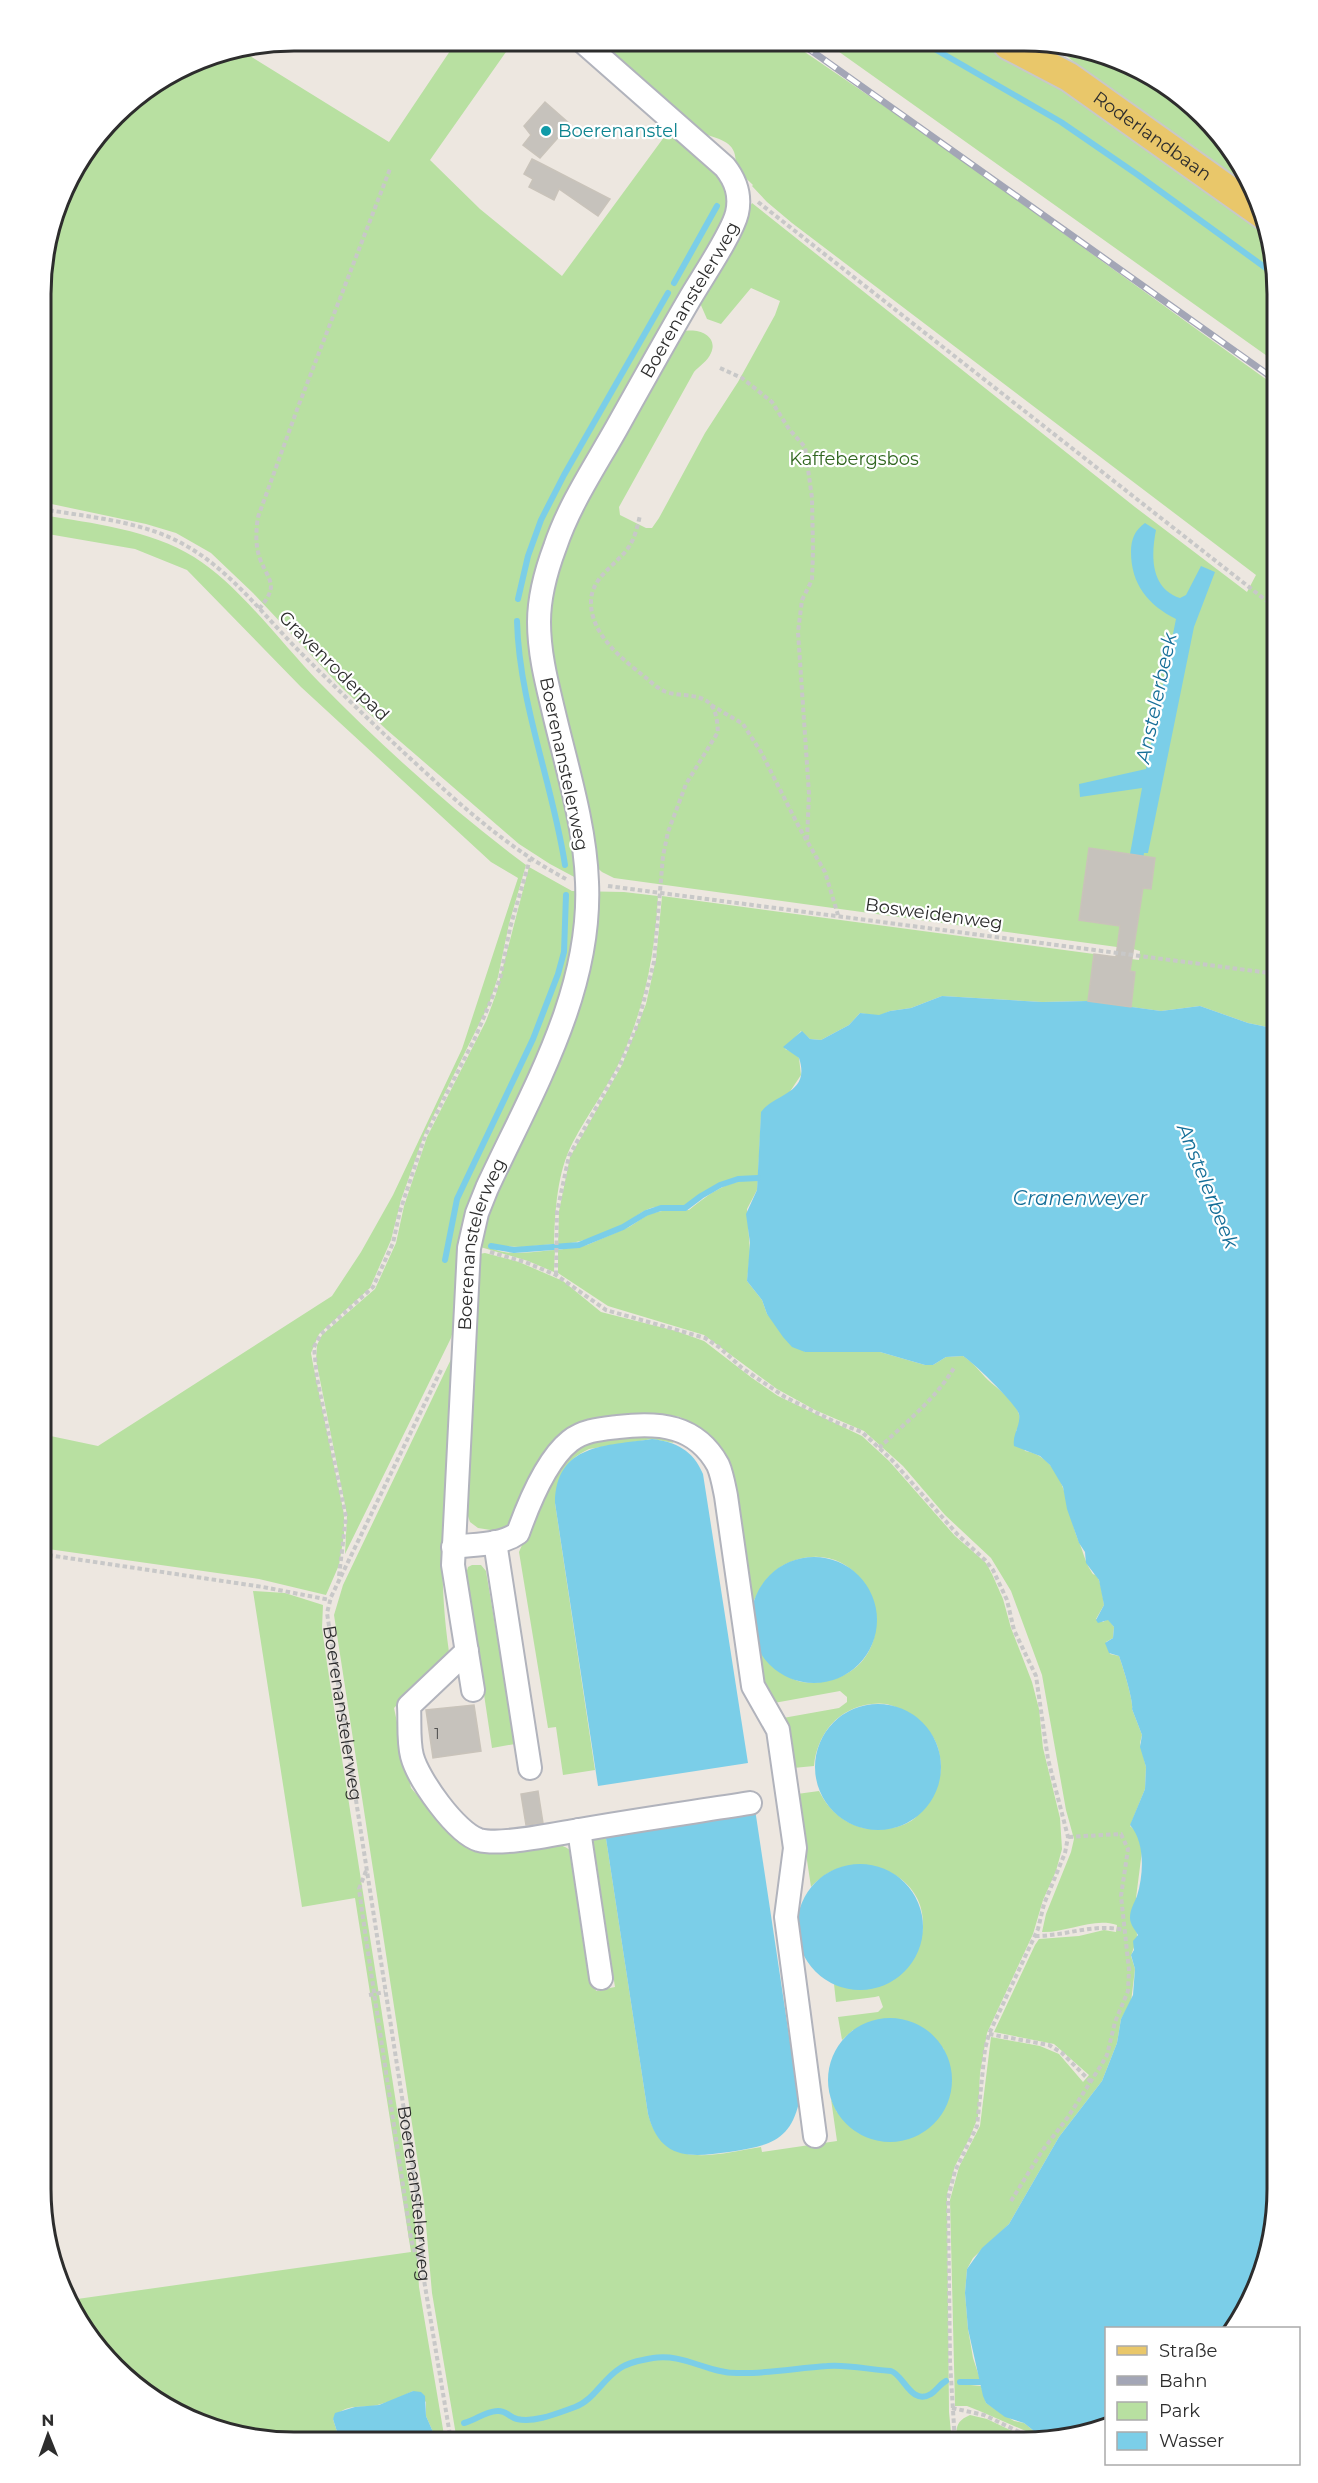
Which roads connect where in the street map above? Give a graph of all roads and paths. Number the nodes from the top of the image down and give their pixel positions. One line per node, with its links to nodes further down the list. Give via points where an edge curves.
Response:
1 (593, 51): 6 (street, via 720,163)
2 (1020, 51): 4 (main road, Roderlandbaan)
3 (1050, 53): 4 (main road, Roderlandbaan)
4 (1070, 77): 7 (main road, Roderlandbaan)
5 (390, 169): 12 (path, via 258,517 257,548 272,585 269,597)
6 (738, 188): 11 (path); 16 (street, Boerenanstelerweg, via 735,220 576,498 547,568 539,620 541,658 578,817)
7 (1250, 206)
8 (720, 368): 14 (path, via 742,378 772,402 804,447 812,498 813,551 812,580 802,600 798,632 810,794)
9 (51, 511): 12 (path, Gravenroderpad, via 134,526 181,543 209,561)
10 (640, 515): 13 (path, via 630,546 593,588 593,616 614,652 662,690 699,698)
11 (1267, 601)
12 (259, 609): 15 (path, Gravenroderpad, via 375,727 459,804)
13 (710, 705): 14 (path, via 743,724); 17 (path, via 715,711 718,732 686,784 668,832)
14 (807, 840): 18 (path, via 825,872)
15 (530, 859): 16 (path, Gravenroderpad, via 568,880); 28 (path, via 500,979 425,1136 393,1243 374,1287 321,1334 314,1347 346,1517)
16 (588, 885): 17 (path, Bosweidenweg); 20 (street, Boerenanstelerweg, via 583,957 574,994 477,1214)
17 (661, 891): 18 (path, Bosweidenweg); 21 (path, via 654,962 644,1004 620,1065 569,1156 558,1204)
18 (838, 915): 19 (path, Bosweidenweg)
19 (1267, 973)
20 (469, 1248): 21 (path, via 515,1259); 26 (street, Boerenanstelerweg)
21 (556, 1275): 24 (path, via 606,1310 705,1338 772,1389 862,1432)
22 (445, 1360): 28 (path, Boerenanstelerweg)
23 (956, 1366): 24 (path, via 928,1401)
24 (879, 1448): 35 (path, via 986,1560 999,1581 1014,1630 1036,1677 1048,1759)
25 (495, 1542): 26 (street); 32 (street); 44 (street, via 518,1533 559,1451 591,1431 642,1424 682,1430 703,1443 718,1466 726,1496 753,1686 778,1730 795,1848 786,1917)
26 (453, 1547): 30 (street, Boerenanstelerweg)
27 (51, 1555): 29 (path)
28 (338, 1582): 29 (path, Boerenanstelerweg)
29 (330, 1600): 36 (path, Boerenanstelerweg, via 328,1630)
30 (467, 1651): 31 (street, Boerenanstelerweg); 34 (street, via 410,1706 412,1756 423,1779 446,1812 463,1830 481,1841)
31 (473, 1690)
32 (530, 1768)
33 (750, 1803): 34 (street)
34 (579, 1830): 39 (street)
35 (1068, 1837): 37 (path, via 1121,1834 1128,1849 1121,1896); 38 (path)
36 (366, 1871): 40 (path, Boerenanstelerweg); 41 (path, via 359,1889)
37 (1124, 1930): 38 (path, via 1107,1926); 43 (path, via 1128,1991 1107,2055)
38 (1035, 1936): 42 (path)
39 (601, 1978)
40 (385, 1992): 41 (path); 46 (path, Boerenanstelerweg, via 417,2194)
41 (372, 1994): 46 (path, via 411,2239 415,2253)
42 (989, 2034): 43 (path, via 1049,2045); 47 (path, via 977,2126 955,2171 948,2198)
43 (1091, 2082): 45 (path)
44 (815, 2136)
45 (1011, 2200)
46 (423, 2261): 48 (path, Boerenanstelerweg)
47 (952, 2408): 49 (path); 50 (path, via 984,2415)
48 (450, 2432)
49 (954, 2432)
50 (1019, 2432)

